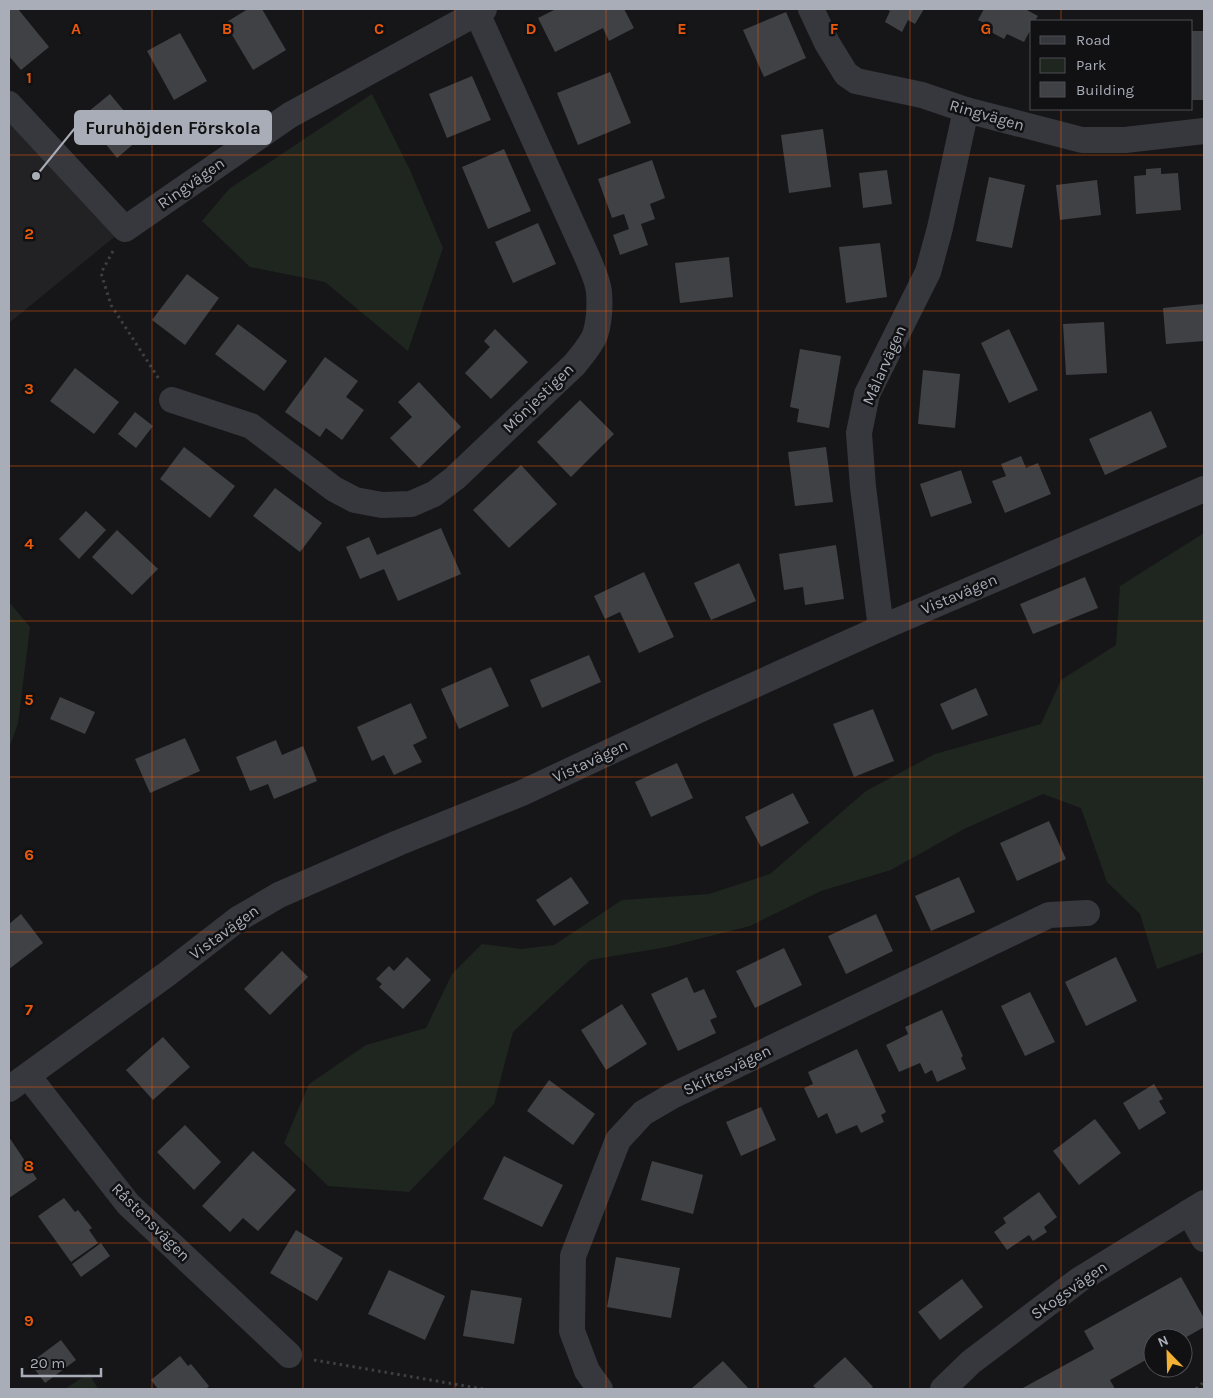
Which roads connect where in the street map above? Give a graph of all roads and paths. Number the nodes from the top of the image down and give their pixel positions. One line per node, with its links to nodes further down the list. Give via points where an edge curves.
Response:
1 (811, 9): 4 (street, Ringvägen, via 846,74 856,81 922,95)
2 (481, 11): 6 (street, Ringvägen, via 290,115); 7 (street, Mönjestigen, via 599,291 595,335 581,357 455,478 434,494 411,504 382,505 355,500 334,489 251,426)
3 (9, 104): 6 (street)
4 (966, 110): 5 (street, Ringvägen, via 1082,140 1125,140); 9 (street, Målarvägen, via 928,272 867,394 859,433)
5 (1204, 131)
6 (125, 229): 7 (path, via 101,273 111,305)
7 (172, 400)
8 (1204, 489): 9 (street, Vistavägen)
9 (881, 628): 11 (street, Vistavägen, via 522,793 280,895 238,919)
10 (1086, 913): 17 (street, Skiftesvägen, via 1049,915 672,1096 643,1113 618,1140 573,1256 572,1331 587,1371)
11 (18, 1082): 14 (street, Råstensvägen, via 128,1204)
12 (1197, 1208): 13 (street); 18 (street, Skogsvägen, via 1079,1280 971,1362)
13 (1204, 1239)
14 (289, 1355): 16 (path)
15 (1204, 1382): 19 (path)
16 (483, 1389)
17 (600, 1389)
18 (943, 1389)
19 (1196, 1389)

